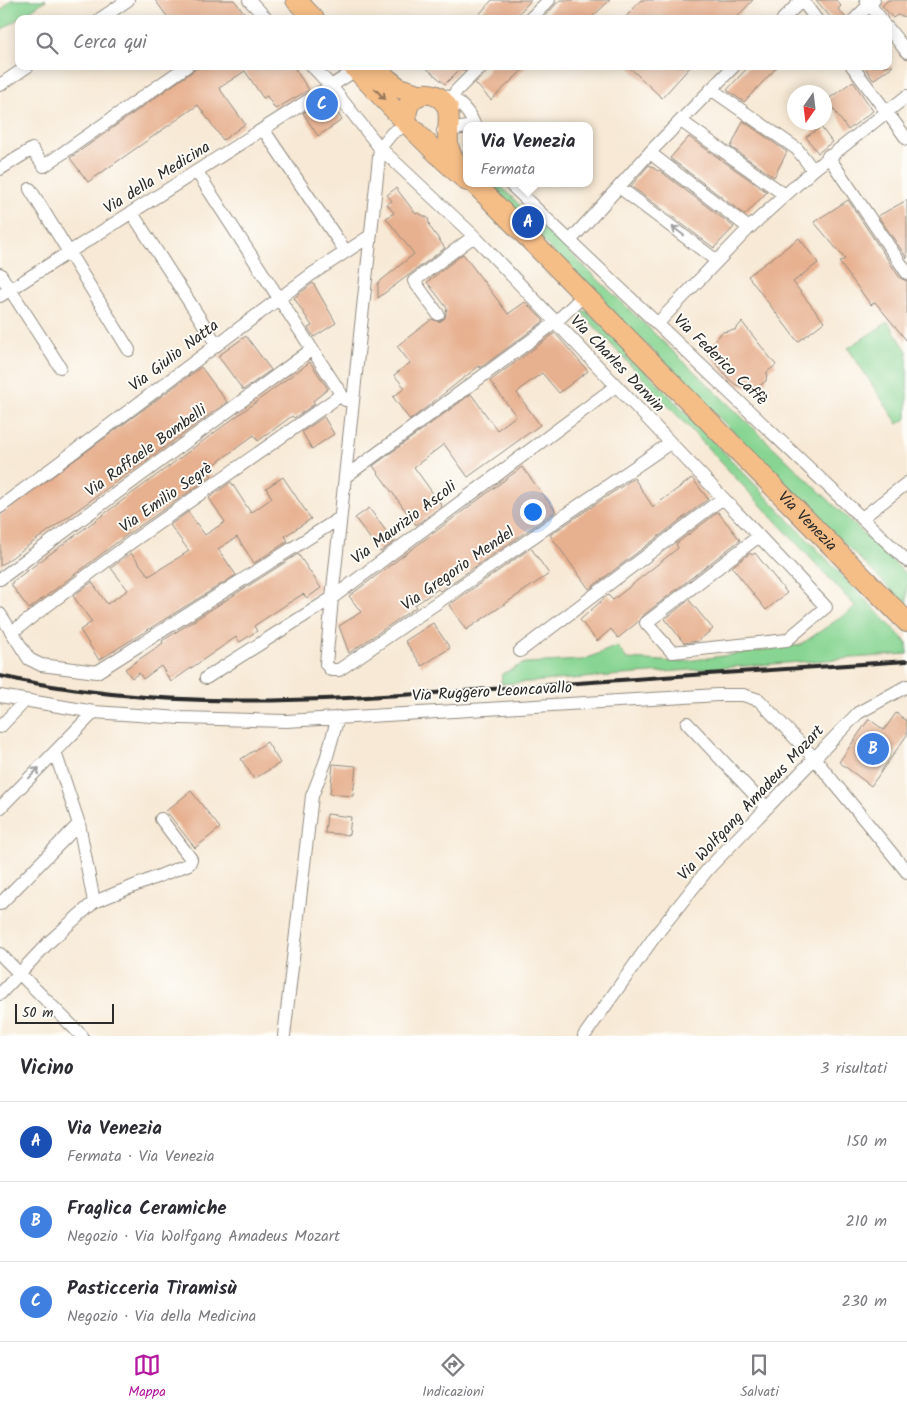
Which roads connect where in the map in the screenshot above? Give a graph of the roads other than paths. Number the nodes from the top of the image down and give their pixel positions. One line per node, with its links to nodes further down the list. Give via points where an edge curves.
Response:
1 (128, 0): 7 (street)
2 (250, 0): 8 (street)
3 (296, 0): 9 (main road)
4 (549, 0): 10 (street)
5 (802, 0): 11 (street); 12 (street)
6 (870, 2): 13 (street); 14 (street)
7 (106, 15)
8 (260, 15)
9 (310, 15)
10 (534, 15)
11 (786, 15)
12 (813, 15)
13 (859, 15)
14 (878, 15)
15 (892, 33): 16 (street)
16 (907, 52)
17 (22, 70): 26 (street)
18 (180, 70): 41 (street, via 44,166 32,149)
19 (316, 70): 27 (street)
20 (355, 70): 27 (street, Via della Medicina)
21 (363, 70): 34 (main road, one-way to 34)
22 (366, 70): 30 (main road)
23 (477, 70): 30 (street)
24 (730, 70): 28 (street)
25 (855, 70): 31 (street)
26 (0, 85)
27 (331, 86): 36 (street, Via della Medicina); 38 (street)
28 (711, 89): 32 (street); 43 (street, via 797,149)
29 (907, 96): 31 (street)
30 (441, 111): 33 (street, via 467,111); 34 (main road, via 425,135); 34 (main road, via 414,97 407,108); 35 (street); 42 (main road, via 448,151)
31 (888, 111): 37 (street); 40 (street)
32 (682, 120): 39 (street); 51 (street)
33 (473, 122)
34 (409, 125): 38 (street, via 392,133); 45 (main road)
35 (463, 125)
36 (263, 129): 44 (street, Via della Medicina); 58 (street)
37 (907, 139)
38 (380, 148): 55 (street); 56 (street, Via Charles Darwin)
39 (650, 153): 49 (street); 54 (street)
40 (828, 156): 43 (street); 61 (street)
41 (0, 169)
42 (463, 170)
43 (813, 170): 51 (street)
44 (197, 172): 53 (street, Via della Medicina); 65 (street)
45 (463, 177)
46 (474, 187): 52 (main road)
47 (478, 187): 52 (main road)
48 (513, 187): 57 (street, Via Federico Caffè)
49 (619, 187): 57 (street); 60 (street, one-way to 49)
50 (30, 189): 59 (street)
51 (785, 195): 54 (street)
52 (497, 208): 64 (main road, Via Venezia)
53 (132, 213): 59 (street, Via della Medicina); 69 (street)
54 (749, 228): 60 (street)
55 (370, 236): 58 (street, Via Giulio Natta); 75 (street)
56 (474, 236): 66 (street, via 414,281); 67 (street, Via Charles Darwin)
57 (570, 240): 68 (street, Via Federico Caffè)
58 (346, 252): 65 (street, Via Giulio Natta)
59 (68, 253): 63 (street, Via della Medicina); 70 (street)
60 (717, 260): 68 (street)
61 (907, 273)
62 (0, 274): 63 (street)
63 (5, 293): 72 (street)
64 (584, 295): 67 (street); 88 (main road, Via Venezia)
65 (279, 298): 69 (street, Via Giulio Natta); 71 (street)
66 (438, 314)
67 (556, 322): 73 (street, Via Charles Darwin); 77 (street)
68 (657, 324): 82 (street, Via Federico Caffè)
69 (217, 345): 80 (street, Via Giulio Natta)
70 (129, 350)
71 (311, 350): 74 (street); 85 (street, Via Raffaele Bombelli)
72 (60, 367)
73 (616, 386): 76 (street, Via Charles Darwin); 86 (street, Via Maurizio Ascoli)
74 (341, 395): 75 (street); 89 (street, Via Emilio Segrè, via 133,541)
75 (352, 410): 77 (street)
76 (670, 443): 79 (street, Via Charles Darwin); 86 (street, Via Gregorio Mendel, via 339,670 331,670 326,664)
77 (345, 477): 81 (street)
78 (907, 483): 82 (street)
79 (723, 498): 83 (street, Via Charles Darwin); 90 (street)
80 (0, 507)
81 (340, 518): 86 (street); 89 (street, via 97,672 41,665 29,659)
82 (862, 518): 84 (street, Via Federico Caffè)
83 (758, 536): 83 (street, Via Charles Darwin, via 646,623 672,652 787,640 826,607)
84 (907, 561)
85 (0, 579)
86 (332, 598): 91 (street, Via Maurizio Ascoli)
87 (0, 614): 89 (street)
88 (907, 622)
89 (12, 632)
90 (520, 651)
91 (206, 678)
92 (906, 687): 100 (street, Via Wolfgang Amadeus Mozart, via 858,713)
93 (0, 696): 94 (street, Via Ruggero Leoncavallo)
94 (24, 702): 95 (street, Via Ruggero Leoncavallo); 98 (street)
95 (94, 712): 96 (street, Via Ruggero Leoncavallo, via 286,721); 99 (street)
96 (338, 717): 100 (street, Via Ruggero Leoncavallo, via 743,696 759,700); 112 (street, via 312,796)
97 (687, 723): 102 (street)
98 (0, 727)
99 (55, 752): 101 (street, one-way to 99); 104 (street)
100 (814, 758): 102 (street, Via Wolfgang Amadeus Mozart); 105 (street, Via Ruggero Leoncavallo)
101 (0, 808)
102 (767, 808): 113 (street, Via Wolfgang Amadeus Mozart, via 708,869 655,936)
103 (161, 819): 106 (street, via 191,859 190,864)
104 (79, 824): 106 (street); 107 (street)
105 (907, 872)
106 (94, 902): 109 (street, via 49,942)
107 (0, 904)
108 (0, 954): 109 (street)
109 (20, 974): 110 (street); 111 (street)
110 (0, 994)
111 (82, 1036)
112 (284, 1036)
113 (584, 1036)

